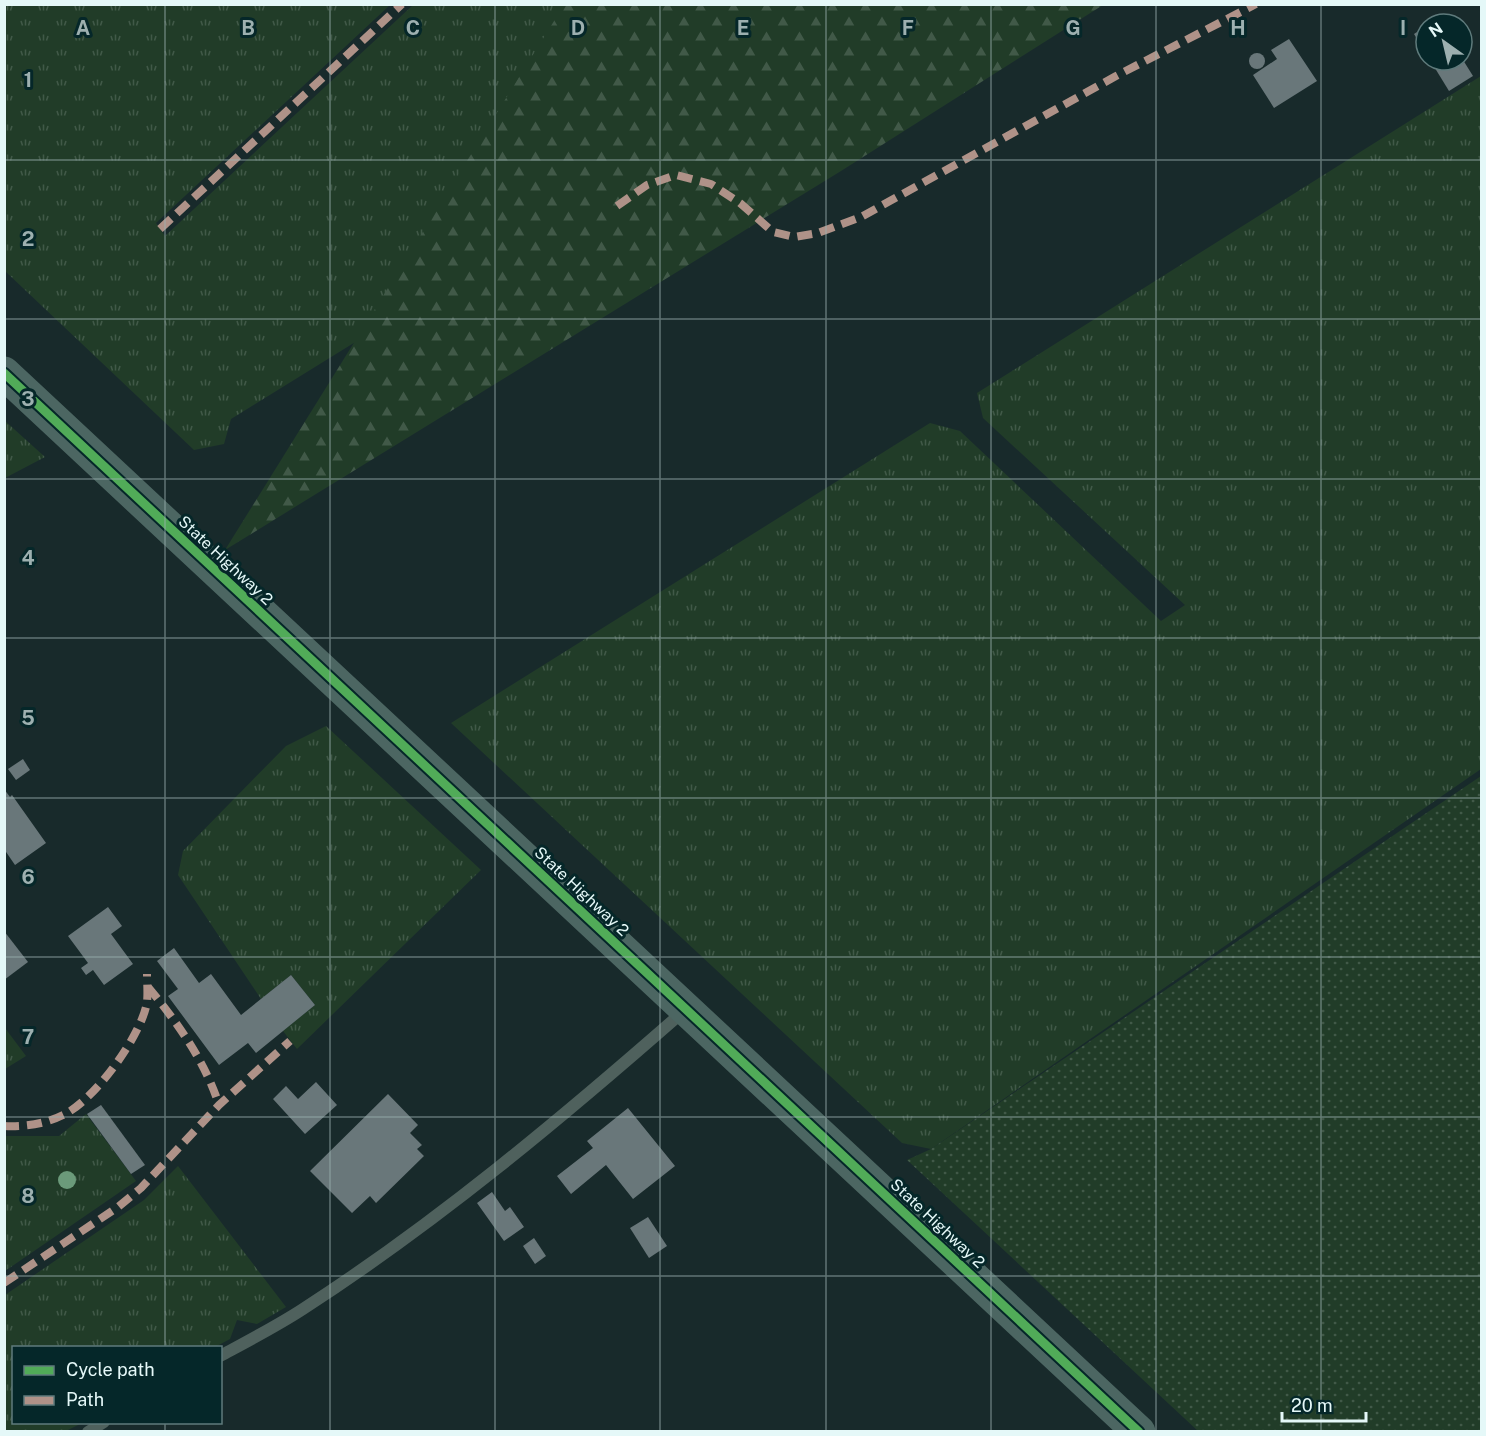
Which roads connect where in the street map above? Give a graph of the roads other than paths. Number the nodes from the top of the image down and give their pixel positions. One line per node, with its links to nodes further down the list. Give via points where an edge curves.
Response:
1 (4, 373): 2 (highway, State Highway 2)
2 (687, 1009): 3 (lane, via 563,1117 433,1220 302,1310); 4 (highway, State Highway 2)
3 (222, 1355)
4 (1139, 1431)

